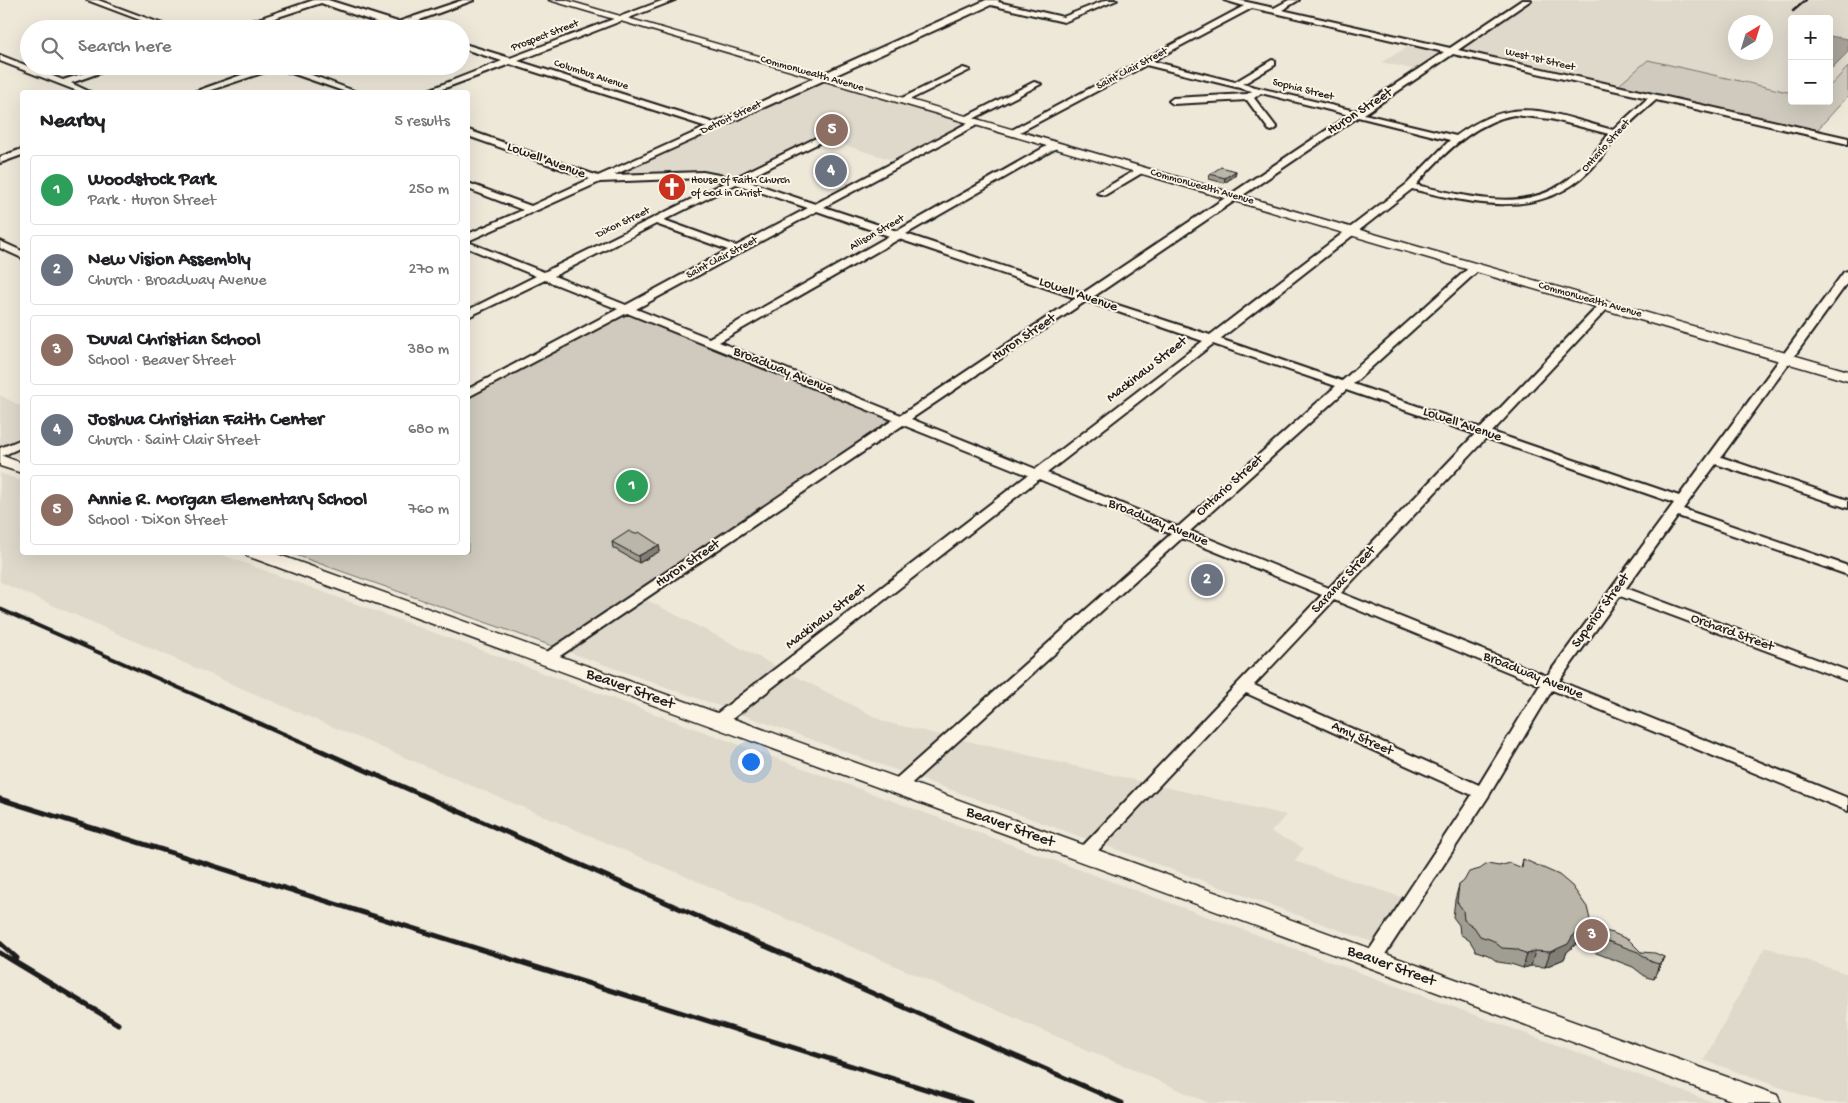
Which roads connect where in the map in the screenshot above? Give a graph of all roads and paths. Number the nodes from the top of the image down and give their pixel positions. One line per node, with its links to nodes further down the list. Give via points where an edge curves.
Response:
1 (91, 0): 14 (street)
2 (321, 0): 15 (street); 16 (street)
3 (470, 0): 17 (street)
4 (554, 0): 13 (main road, Commonwealth Avenue)
5 (671, 0): 13 (street, Prospect Street)
6 (1113, 0): 10 (street, via 1064,20)
7 (1228, 0): 11 (street, West 1st Street)
8 (1295, 0): 12 (street)
9 (1527, 0): 19 (street, Huron Street)
10 (992, 1): 32 (street, Detroit Street)
11 (1251, 5): 12 (street, West 1st Street); 23 (street, Saint Clair Street)
12 (1275, 11): 19 (street, West 1st Street)
13 (621, 19): 21 (street, Prospect Street); 32 (main road, Commonwealth Avenue)
14 (147, 20)
15 (260, 20)
16 (383, 20)
17 (412, 20)
18 (470, 48): 21 (street, Columbus Avenue)
19 (1451, 51): 42 (street, West 1st Street); 47 (street, Huron Street)
20 (0, 58): 22 (street)
21 (511, 61): 39 (street, Prospect Street); 49 (street, Columbus Avenue)
22 (10, 62): 25 (street); 26 (street)
23 (1145, 62): 35 (street, Sophia Street); 51 (street, Saint Clair Street)
24 (1272, 63): 35 (street)
25 (0, 64)
26 (20, 66)
27 (966, 70): 43 (street)
28 (43, 75): 33 (street)
29 (87, 75): 33 (street)
30 (248, 75): 37 (street)
31 (305, 75): 38 (street)
32 (822, 77): 43 (main road, Commonwealth Avenue); 49 (street, Detroit Street)
33 (63, 83): 36 (street)
34 (1037, 84): 48 (street, Saint Clair Street)
35 (1235, 85): 40 (street, Sophia Street)
36 (81, 90)
37 (204, 90)
38 (347, 90)
39 (432, 90)
40 (1258, 91): 41 (street); 47 (street, Sophia Street)
41 (1249, 97): 44 (street); 50 (street)
42 (1654, 98): 52 (street, Ontario Street); 56 (street, West 1st Street)
43 (902, 100): 48 (main road, Commonwealth Avenue)
44 (1173, 101)
45 (1506, 103): 46 (street)
46 (1513, 112): 52 (street, Mackinaw Street); 54 (street, Mackinaw Street)
47 (1355, 115): 54 (street, Sophia Street); 66 (street, Huron Street)
48 (971, 120): 51 (main road, Commonwealth Avenue); 67 (street, Saint Clair Street)
49 (713, 126): 61 (street, Detroit Street)
50 (1272, 128)
51 (1013, 132): 57 (main road, Commonwealth Avenue)
52 (1616, 133): 63 (street, Ontario Street, via 1582,174 1556,193 1534,201 1485,202)
53 (470, 134): 61 (street, Lowell Avenue)
54 (1456, 139): 63 (street, Mackinaw Street, via 1424,168)
55 (816, 141): 62 (street, Dixon Street)
56 (1848, 142)
57 (1055, 144): 60 (main road, Commonwealth Avenue); 71 (street, Allison Street)
58 (20, 152): 59 (street)
59 (2, 157)
60 (1142, 170): 65 (street); 66 (main road, Commonwealth Avenue)
61 (598, 179): 62 (street, Lowell Avenue, via 703,175); 68 (street, Detroit Street)
62 (736, 180): 67 (street, Lowell Avenue); 69 (street, Dixon Street)
63 (1410, 186): 70 (street, Mackinaw Street)
64 (470, 187): 68 (street)
65 (1102, 194)
66 (1233, 196): 70 (main road, Commonwealth Avenue); 80 (street, Huron Street)
67 (816, 207): 71 (street, Lowell Avenue); 75 (street, Saint Clair Street)
68 (530, 209): 72 (street, Detroit Street)
69 (656, 221): 75 (street); 79 (street, Dixon Street)
70 (1351, 231): 77 (main road, Commonwealth Avenue); 84 (street, Mackinaw Street)
71 (900, 234): 80 (street, Lowell Avenue); 85 (street, Allison Street)
72 (470, 237)
73 (0, 244): 76 (street)
74 (470, 245): 79 (street, Broadway Avenue)
75 (737, 250): 82 (street, Saint Clair Street)
76 (20, 254)
77 (1476, 267): 81 (main road, Commonwealth Avenue); 88 (street, Ontario Street)
78 (1848, 274): 86 (street, Superior Street)
79 (544, 276): 82 (street, Broadway Avenue); 83 (street, Dixon Street)
80 (1084, 297): 84 (street, Lowell Avenue); 90 (street, Huron Street)
81 (1605, 305): 86 (main road, Commonwealth Avenue); 91 (street, Saranac Street)
82 (627, 309): 85 (street, Broadway Avenue); 89 (street, Saint Clair Street)
83 (470, 313)
84 (1211, 340): 88 (street, Lowell Avenue); 97 (street, Mackinaw Street)
85 (711, 342): 90 (street, Broadway Avenue)
86 (1786, 358): 87 (main road, Commonwealth Avenue); 94 (street, Superior Street)
87 (1848, 376)
88 (1344, 385): 91 (street, Lowell Avenue); 100 (street, Ontario Street)
89 (470, 393)
90 (902, 420): 97 (street, Broadway Avenue); 105 (street, Huron Street)
91 (1483, 432): 99 (street, Lowell Avenue); 104 (street, Saranac Street)
92 (20, 444): 93 (street)
93 (0, 453)
94 (1714, 459): 98 (street); 99 (street, Superior Street)
95 (0, 460): 96 (main road)
96 (20, 467)
97 (1037, 474): 100 (street, Broadway Avenue); 109 (street, Mackinaw Street)
98 (1848, 504)
99 (1679, 506): 102 (street, Lowell Avenue); 103 (street, Superior Street)
100 (1180, 532): 104 (street, Broadway Avenue); 110 (street, Ontario Street)
101 (261, 555): 105 (main road, Beaver Street)
102 (1848, 571)
103 (1617, 590): 106 (street, Orchard Street); 107 (street, Superior Street)
104 (1331, 593): 107 (street, Broadway Avenue); 108 (street, Saranac Street)
105 (546, 659): 109 (main road, Beaver Street)
106 (1848, 676)
107 (1550, 682): 111 (street, Superior Street); 112 (street, Broadway Avenue)
108 (1243, 686): 111 (street, Amy Street); 113 (street, Saranac Street)
109 (717, 722): 110 (main road, Beaver Street)
110 (896, 787): 113 (main road, Beaver Street)
111 (1482, 792): 114 (street, Superior Street)
112 (1848, 805)
113 (1084, 856): 114 (main road, Beaver Street)
114 (1372, 960): 115 (main road, Beaver Street)
115 (1768, 1103)

